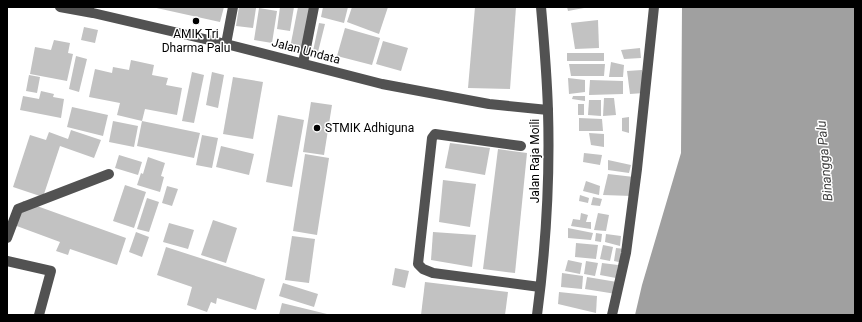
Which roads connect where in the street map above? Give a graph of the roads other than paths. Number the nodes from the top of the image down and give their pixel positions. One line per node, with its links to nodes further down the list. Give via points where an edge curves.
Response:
1 (60, 7): 6 (street, Jalan Undata)
2 (233, 7): 7 (street)
3 (314, 7): 8 (street)
4 (541, 7): 9 (street, Jalan Raja Moili)
5 (654, 7): 17 (street, via 626,253)
6 (94, 10): 7 (street, Jalan Undata)
7 (226, 44): 8 (street, Jalan Undata)
8 (303, 63): 9 (street, Jalan Undata, via 432,94 489,104)
9 (548, 110): 14 (street, Jalan Raja Moili, via 548,208)
10 (521, 146): 14 (street, via 435,134 432,138 418,264 433,273)
11 (109, 174): 12 (street, via 18,209)
12 (7, 238)
13 (7, 261): 15 (street, via 51,271)
14 (540, 287): 16 (street, Jalan Raja Moili)
15 (39, 315)
16 (537, 315)
17 (612, 315)

